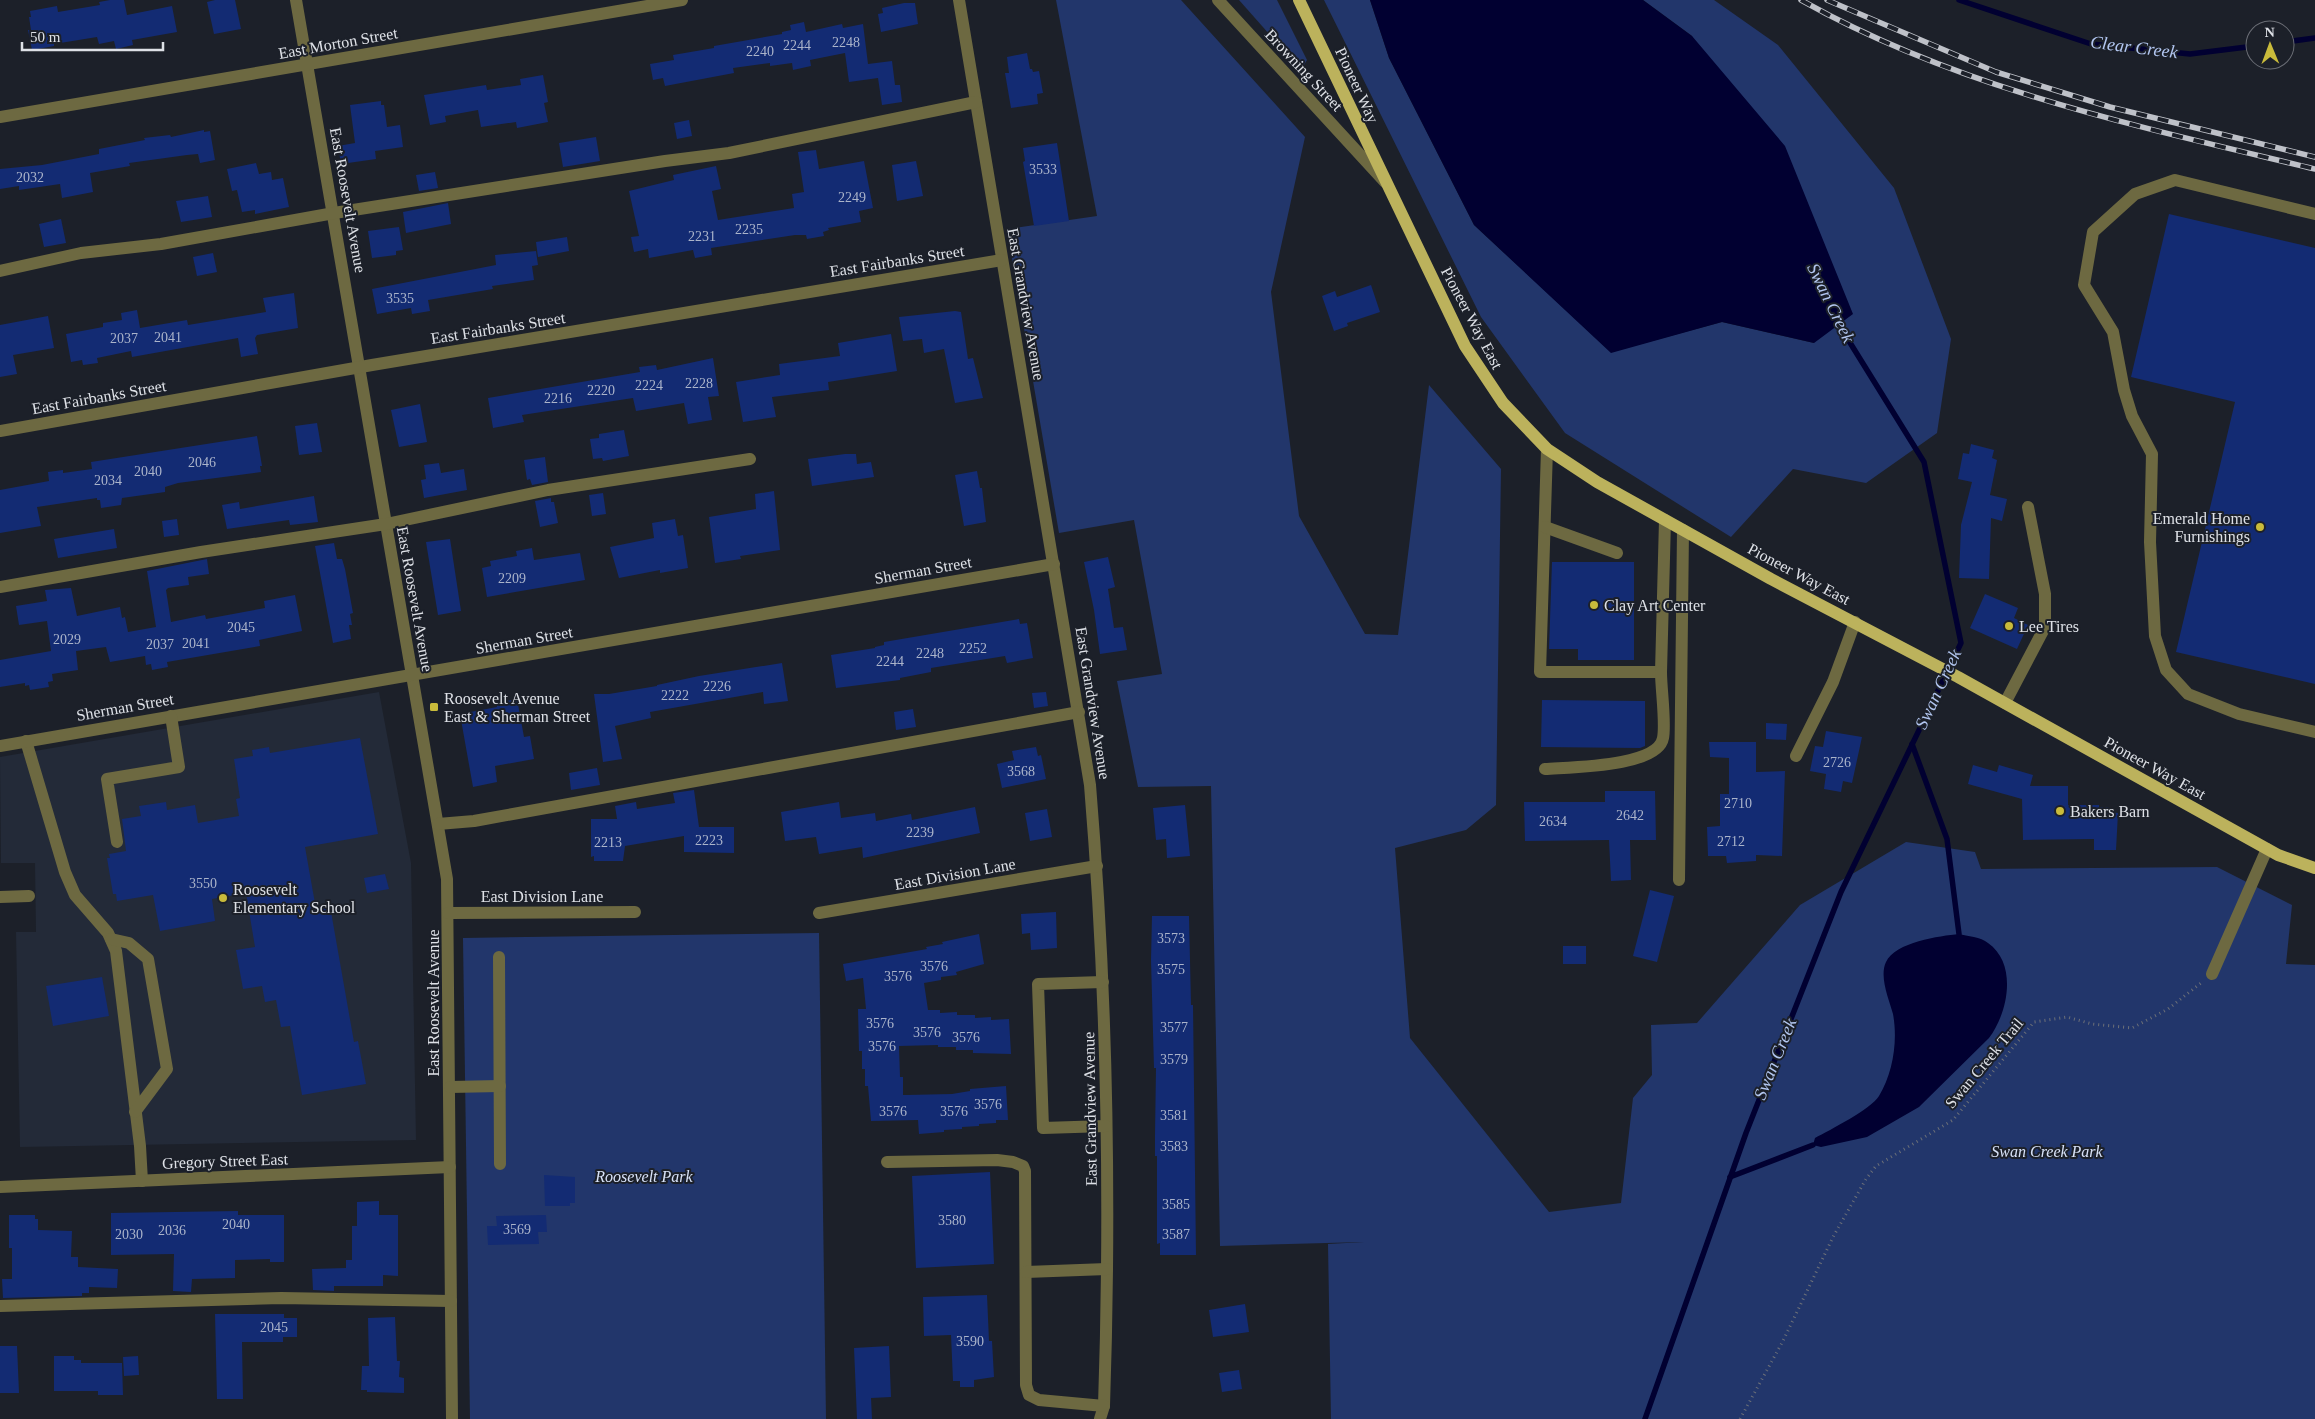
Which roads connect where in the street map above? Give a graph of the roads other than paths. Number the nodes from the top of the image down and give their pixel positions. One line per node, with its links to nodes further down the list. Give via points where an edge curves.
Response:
1 (296, 0): 6 (street, East Roosevelt Avenue)
2 (682, 0): 6 (street, East Morton Street)
3 (960, 0): 7 (street, East Grandview Avenue)
4 (1218, 0): 9 (street, Browning Street)
5 (1299, 0): 9 (main road, Pioneer Way)
6 (308, 65): 8 (street, East Morton Street); 10 (street, East Roosevelt Avenue)
7 (976, 102): 10 (street, via 730,153); 12 (street, East Grandview Avenue)
8 (0, 117)
9 (1386, 184): 16 (main road, Pioneer Way East, via 1469,353 1502,403)
10 (334, 213): 13 (street, via 161,244 81,253); 14 (street, East Roosevelt Avenue)
11 (2315, 214): 32 (street, via 2175,180 2135,194 2093,232 2084,285 2113,332 2132,416 2152,454 2150,542 2155,636 2166,670 2188,694 2239,714)
12 (1002, 260): 14 (street, East Fairbanks Street); 24 (street, East Grandview Avenue)
13 (0, 270)
14 (360, 368): 15 (street, East Fairbanks Street); 20 (street, East Roosevelt Avenue)
15 (0, 431)
16 (1547, 449): 19 (main road, Pioneer Way East); 21 (street)
17 (750, 459): 20 (street, via 548,490)
18 (2028, 507): 29 (street, via 2045,594 2045,627)
19 (1665, 520): 22 (main road, Pioneer Way East); 27 (street)
20 (386, 524): 25 (street); 28 (street, East Roosevelt Avenue)
21 (1545, 527): 23 (street); 27 (street, via 1540,672)
22 (1683, 530): 26 (main road, Pioneer Way East); 42 (street)
23 (1617, 553)
24 (1054, 564): 28 (street, Sherman Street); 30 (street, East Grandview Avenue)
25 (0, 587)
26 (1855, 622): 29 (main road, Pioneer Way East); 35 (street, via 1833,682)
27 (1661, 672): 36 (street, via 1663,739 1655,752 1636,759)
28 (412, 676): 31 (street, Sherman Street); 37 (street, East Roosevelt Avenue)
29 (2005, 703): 39 (main road, Pioneer Way East)
30 (1079, 712): 37 (street, via 474,821); 40 (street, East Grandview Avenue)
31 (171, 716): 33 (street, Sherman Street); 38 (street, via 179,767 107,779)
32 (2315, 732)
33 (26, 741): 34 (street, Sherman Street); 48 (street, via 65,872 75,895)
34 (0, 746)
35 (1796, 756)
36 (1545, 769)
37 (438, 824): 46 (street, East Roosevelt Avenue, via 447,879)
38 (117, 842)
39 (2267, 849): 41 (main road, Pioneer Way East); 50 (street)
40 (1097, 866): 47 (street, East Division Lane); 51 (street, East Grandview Avenue)
41 (2315, 868)
42 (1679, 880)
43 (29, 896): 44 (street)
44 (0, 897)
45 (635, 912): 46 (street, East Division Lane)
46 (448, 913): 53 (street, East Roosevelt Avenue)
47 (819, 913)
48 (111, 939): 54 (street, via 116,951); 54 (street, via 129,943 148,959 167,1069)
49 (499, 957): 52 (street)
50 (2212, 974)
51 (1103, 982): 55 (street, East Grandview Avenue); 55 (street, via 1038,984 1043,1128)
52 (500, 1086): 53 (street); 57 (street)
53 (450, 1087): 58 (street, East Roosevelt Avenue)
54 (136, 1112): 59 (street)
55 (1106, 1126): 61 (street, East Grandview Avenue)
56 (887, 1162): 62 (street, via 997,1160 1023,1166)
57 (500, 1164)
58 (450, 1167): 59 (street, Gregory Street East); 63 (street, East Roosevelt Avenue)
59 (142, 1181): 60 (street, Gregory Street East)
60 (0, 1187)
61 (1108, 1270): 62 (street); 65 (street, East Grandview Avenue)
62 (1026, 1272): 65 (street, via 1026,1385 1029,1395 1039,1400)
63 (451, 1301): 64 (street, via 281,1298); 66 (street, East Roosevelt Avenue)
64 (0, 1306)
65 (1104, 1406): 67 (street, East Grandview Avenue)
66 (452, 1419)
67 (1100, 1419)

